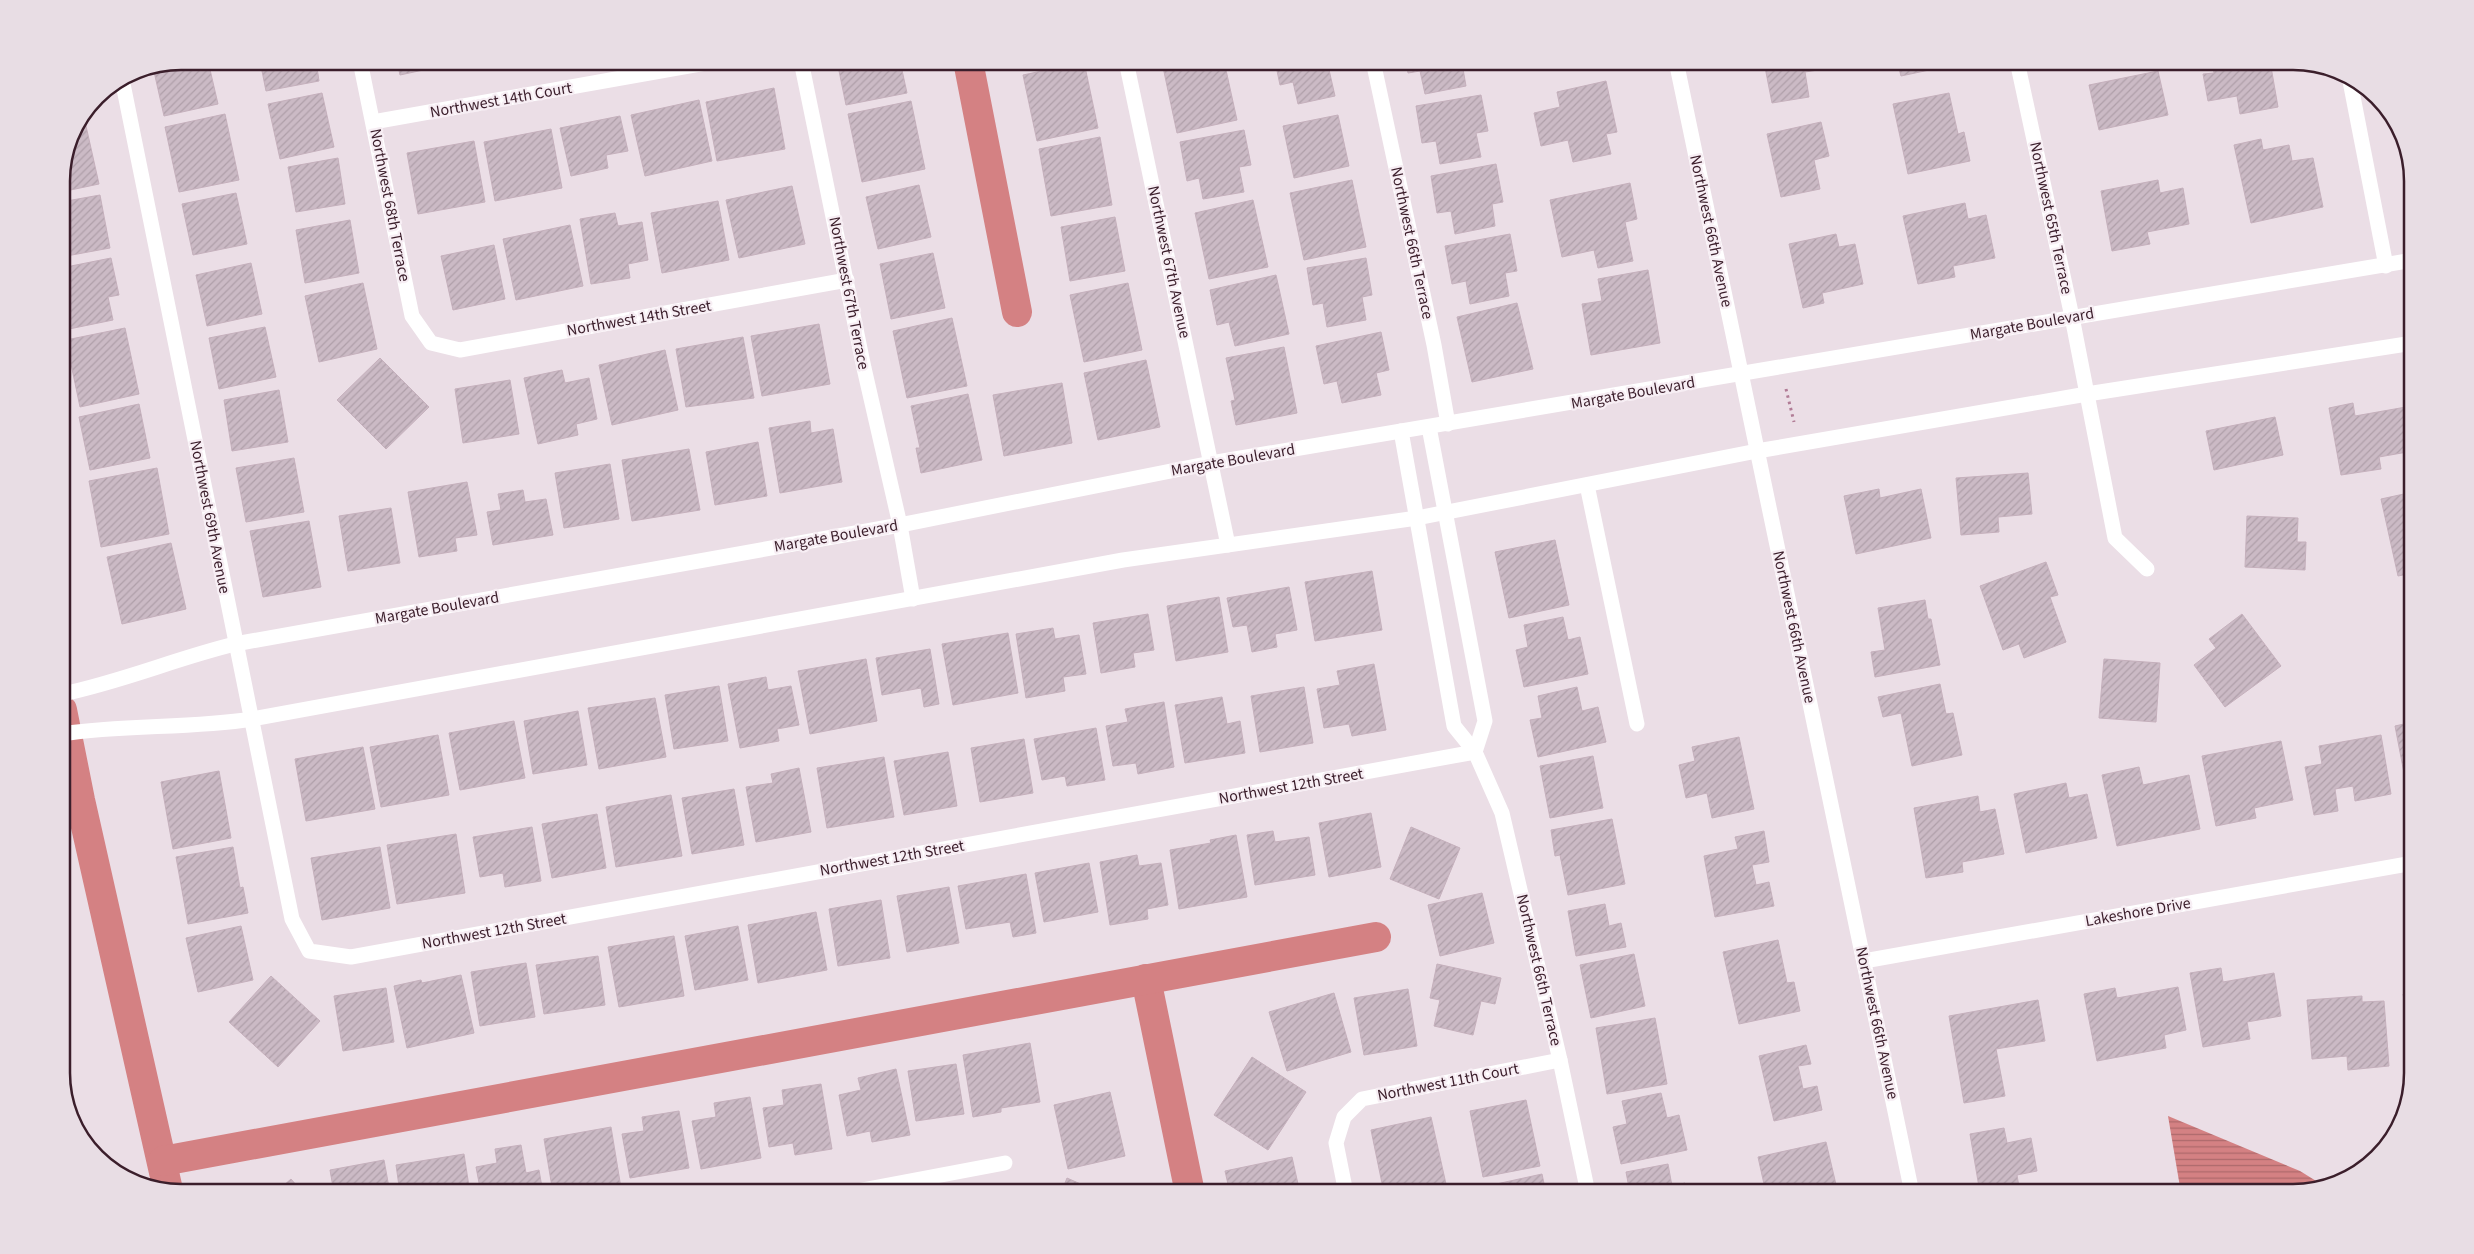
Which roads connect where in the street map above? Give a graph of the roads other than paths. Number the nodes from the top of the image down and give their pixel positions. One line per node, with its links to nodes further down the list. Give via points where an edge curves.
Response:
1 (362, 70): 10 (street, Northwest 68th Terrace)
2 (666, 70): 10 (street, Northwest 14th Court)
3 (803, 70): 13 (street, Northwest 67th Terrace)
4 (1128, 70): 23 (street, Northwest 67th Avenue)
5 (1376, 70): 19 (street, Northwest 66th Terrace)
6 (1678, 70): 17 (street, Northwest 66th Avenue)
7 (2019, 70): 14 (street, Northwest 65th Terrace)
8 (124, 87): 31 (street, Northwest 69th Avenue)
9 (2351, 87): 12 (street)
10 (373, 122): 15 (street, Northwest 68th Terrace, via 412,316)
11 (2404, 262): 12 (street, Margate Boulevard)
12 (2386, 266): 14 (street, Margate Boulevard)
13 (847, 280): 15 (street, Northwest 14th Street, via 460,350); 27 (street, Northwest 67th Terrace)
14 (2072, 317): 17 (street, Margate Boulevard); 18 (street, Northwest 65th Terrace)
15 (431, 343)
16 (2404, 344): 18 (street)
17 (1741, 374): 19 (street, Margate Boulevard); 22 (street, Northwest 66th Avenue)
18 (2087, 394): 22 (street); 29 (street, Northwest 65th Terrace, via 2115,538)
19 (1448, 424): 20 (street, Margate Boulevard)
20 (1429, 427): 21 (street, Margate Boulevard); 25 (street)
21 (1401, 431): 23 (street, Margate Boulevard); 26 (street, Northwest 66th Terrace)
22 (1757, 451): 24 (street); 39 (street, Northwest 66th Avenue)
23 (1211, 463): 27 (street, Margate Boulevard); 28 (street, Northwest 67th Avenue)
24 (1587, 485): 25 (street); 34 (street)
25 (1444, 513): 26 (street); 36 (street, via 1485,721)
26 (1417, 518): 28 (street); 36 (street, Northwest 66th Terrace, via 1454,726)
27 (900, 524): 30 (street, Northwest 67th Terrace); 31 (street, Margate Boulevard)
28 (1228, 545): 30 (street, via 1123,560)
29 (2146, 570)
30 (913, 599): 33 (street)
31 (236, 644): 32 (street, Margate Boulevard); 33 (street, Northwest 69th Avenue)
32 (70, 692)
33 (252, 719): 35 (street, via 213,725); 38 (street, Northwest 69th Avenue, via 292,919)
34 (1637, 724)
35 (70, 733)
36 (1475, 752): 38 (street, Northwest 12th Street, via 350,957); 40 (street, Northwest 66th Terrace, via 1502,813)
37 (2404, 865): 39 (street, Lakeshore Drive)
38 (310, 951)
39 (1864, 961): 45 (street, Northwest 66th Avenue)
40 (1560, 1060): 43 (street, Northwest 11th Court, via 1362,1099 1344,1117 1336,1143); 44 (street, Northwest 66th Terrace)
41 (1005, 1163): 42 (street)
42 (894, 1184)
43 (1344, 1184)
44 (1586, 1184)
45 (1910, 1184)

